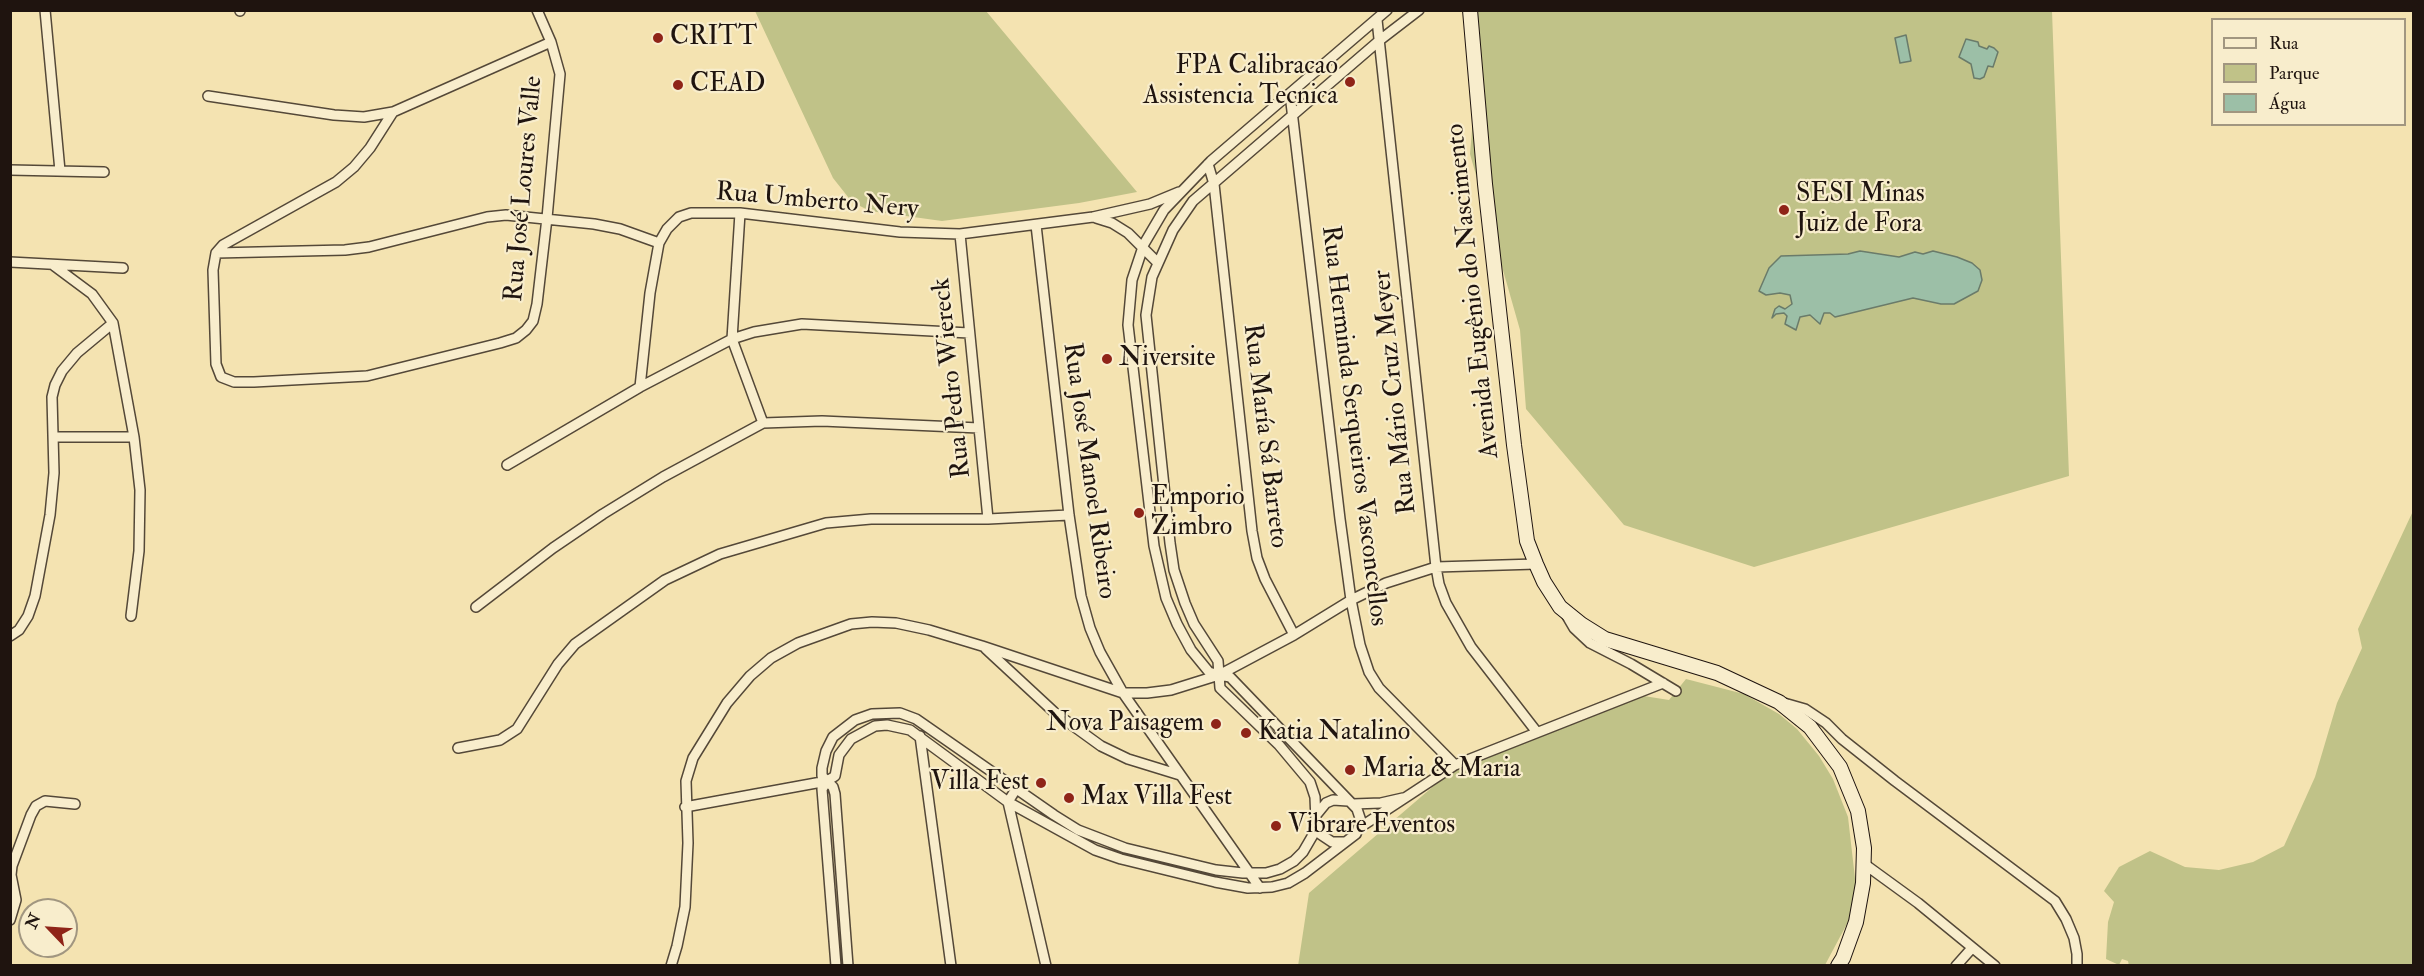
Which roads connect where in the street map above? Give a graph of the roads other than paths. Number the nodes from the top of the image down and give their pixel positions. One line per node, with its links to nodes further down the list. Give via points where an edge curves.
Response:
1 (45, 10): 15 (street)
2 (537, 10): 8 (street, Rua José Loures Valle)
3 (1387, 10): 6 (street)
4 (1419, 10): 7 (street)
5 (1470, 10): 48 (street, Avenida Eugênio do Nascimento, via 1514,445 1527,541)
6 (1377, 20): 7 (street, Rua Mário Cruz Meyer); 9 (street)
7 (1380, 40): 12 (street); 49 (street, Rua Mário Cruz Meyer)
8 (551, 42): 11 (street); 21 (street, Rua José Loures Valle, via 561,74)
9 (1290, 94): 12 (street, Rua Herminda Serqueiros Vasconcellos); 13 (street)
10 (208, 96): 11 (street, via 334,116 364,117)
11 (393, 112): 26 (street, via 370,148 336,182 236,236)
12 (1294, 117): 17 (street); 50 (street, Rua Herminda Serqueiros Vasconcellos)
13 (1208, 164): 17 (street, Rua María Sá Barreto); 18 (street)
14 (10, 170): 15 (street)
15 (60, 171): 16 (street)
16 (104, 172)
17 (1214, 184): 28 (street, via 1193,201 1173,230); 54 (street, Rua María Sá Barreto, via 1252,531 1265,579)
18 (1184, 189): 20 (street, Rua Umberto Nery, via 1150,204); 25 (street, via 1164,210)
19 (740, 213): 23 (street, Rua Umberto Nery, via 900,232); 24 (street, Rua Umberto Nery, via 691,213 679,217); 33 (street)
20 (1093, 217): 22 (street, Rua Umberto Nery); 25 (street, via 1112,223)
21 (547, 218): 24 (street, via 620,228); 26 (street, via 487,217 345,250); 26 (street, Rua José Loures Valle, via 537,304 526,330 501,343 367,376 234,382 221,376 216,364)
22 (1036, 225): 23 (street, Rua Umberto Nery); 44 (street, Rua José Manoel Ribeiro)
23 (960, 234): 32 (street, Rua Pedro Wiereck)
24 (659, 243): 36 (street, Rua Umberto Nery)
25 (1143, 247): 28 (street); 35 (street, via 1131,286 1128,325)
26 (216, 253)
27 (10, 262): 29 (street)
28 (1158, 263): 34 (street, via 1146,315)
29 (53, 265): 30 (street); 31 (street, via 92,294)
30 (123, 268)
31 (113, 323): 39 (street, via 62,371 52,397); 40 (street)
32 (969, 333): 33 (street, via 802,324); 38 (street, Rua Pedro Wiereck)
33 (732, 339): 36 (street); 37 (street)
34 (1149, 356): 35 (street); 41 (street)
35 (1132, 357): 42 (street)
36 (640, 387): 43 (street)
37 (763, 423): 38 (street, via 822,421); 51 (street, via 603,514)
38 (979, 428): 45 (street, Rua Pedro Wiereck)
39 (54, 437): 40 (street); 55 (street, via 54,492 35,596 28,616)
40 (134, 437): 53 (street, via 140,519)
41 (1160, 453): 42 (street); 46 (street)
42 (1143, 454): 47 (street)
43 (507, 465)
44 (1069, 515): 45 (street); 61 (street, Rua José Manoel Ribeiro, via 1081,596 1090,628)
45 (988, 519): 67 (street, via 826,523 691,566 575,644 517,729 500,740)
46 (1170, 543): 47 (street); 58 (street, via 1185,603 1218,661)
47 (1154, 546): 58 (street, via 1166,598 1177,624 1209,672)
48 (1536, 564): 49 (street); 52 (street, Avenida Eugênio do Nascimento); 57 (street, Avenida Eugênio do Nascimento, via 1583,616)
49 (1436, 567): 50 (street, via 1386,582); 65 (street, Rua Mário Cruz Meyer, via 1446,603 1471,647)
50 (1351, 600): 54 (street); 68 (street, Rua Herminda Serqueiros Vasconcellos, via 1360,645 1379,688)
51 (476, 607)
52 (1560, 607): 57 (street, Avenida Eugênio do Nascimento, via 1605,639); 59 (street, via 1590,643)
53 (131, 616)
54 (1294, 635): 58 (street)
55 (10, 636)
56 (982, 646): 61 (street); 69 (street, via 1054,712 1092,740 1128,759); 76 (street, via 929,630 872,622 851,624 798,643 750,675 727,704 693,758 686,781)
57 (1660, 657): 62 (street, Avenida Eugênio do Nascimento, via 1717,674)
58 (1219, 675): 61 (street, via 1171,690); 63 (street, via 1230,678); 64 (street, via 1220,688)
59 (1663, 683): 60 (street); 65 (street)
60 (1676, 691)
61 (1123, 693): 69 (street, Rua José Manoel Ribeiro)
62 (1779, 702): 84 (street, Avenida Eugênio do Nascimento, via 1810,728 1840,767 1858,812); 98 (street, via 1805,709 1826,723 1895,781 2055,901 2074,938)
63 (1269, 716): 64 (street); 74 (street)
64 (1260, 725): 77 (street, via 1310,782)
65 (1536, 731): 68 (street)
66 (920, 736): 70 (street, via 887,725 861,732 851,739 840,755 835,776); 73 (street); 93 (street)
67 (459, 748)
68 (1455, 765): 72 (street)
69 (1180, 775): 86 (street, Rua José Manoel Ribeiro)
70 (827, 781): 71 (street, via 822,768 833,737 855,720 887,712 900,713 927,725); 76 (street); 91 (street, via 822,789); 92 (street, via 835,794)
71 (1016, 789): 73 (street); 80 (street)
72 (1408, 796): 74 (street); 79 (street)
73 (1008, 802): 82 (street); 94 (street)
74 (1350, 803): 77 (street, via 1326,802); 79 (street, via 1359,814)
75 (75, 804): 88 (street, via 45,801 36,806 12,866 16,900)
76 (685, 807): 90 (street, via 685,907)
77 (1317, 814): 78 (street)
78 (1317, 828): 81 (street, via 1325,839); 86 (street, via 1294,861 1266,873)
79 (1359, 828): 81 (street)
80 (1100, 839): 82 (street); 83 (street)
81 (1345, 842): 87 (street, via 1288,883)
82 (1095, 850): 85 (street)
83 (1170, 859): 85 (street); 86 (street)
84 (1863, 863): 89 (street); 95 (street, Avenida Eugênio do Nascimento, via 1856,922)
85 (1168, 872): 87 (street)
86 (1251, 873): 87 (street, Rua José Manoel Ribeiro)
87 (1260, 888)
88 (10, 920)
89 (1972, 948): 96 (street); 97 (street)
90 (671, 966)
91 (836, 966)
92 (848, 966)
93 (951, 966)
94 (1046, 966)
95 (1838, 966)
96 (1956, 966)
97 (1995, 966)
98 (2077, 966)

